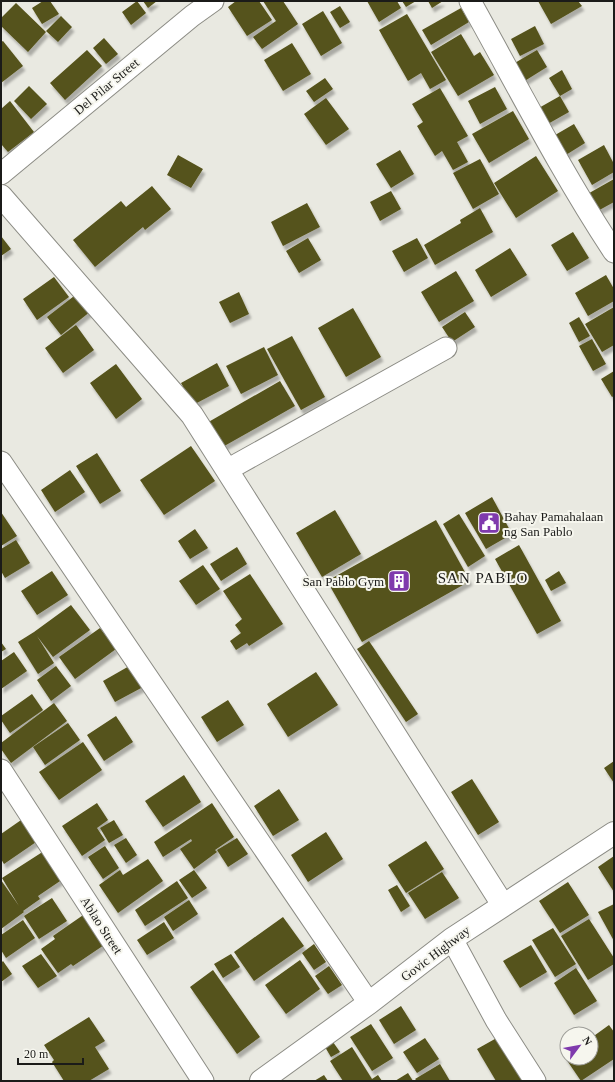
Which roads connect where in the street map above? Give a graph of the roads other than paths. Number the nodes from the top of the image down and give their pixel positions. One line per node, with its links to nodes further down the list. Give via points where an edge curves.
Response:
1 (213, 1): 3 (street, Del Pilar Street)
2 (470, 1): 5 (street, via 569,178)
3 (1, 174)
4 (1, 196): 8 (main road, via 192,415)
5 (614, 252)
6 (446, 348): 8 (street)
7 (1, 462): 13 (street)
8 (227, 470): 11 (main road)
9 (1, 770): 14 (street, Ablao Street)
10 (614, 833): 11 (main road, Govic Highway)
11 (503, 905): 12 (main road, Govic Highway)
12 (452, 939): 13 (main road, Govic Highway); 16 (street, via 496,1020)
13 (369, 1003): 15 (main road, Govic Highway)
14 (203, 1081)
15 (261, 1081)
16 (535, 1081)

